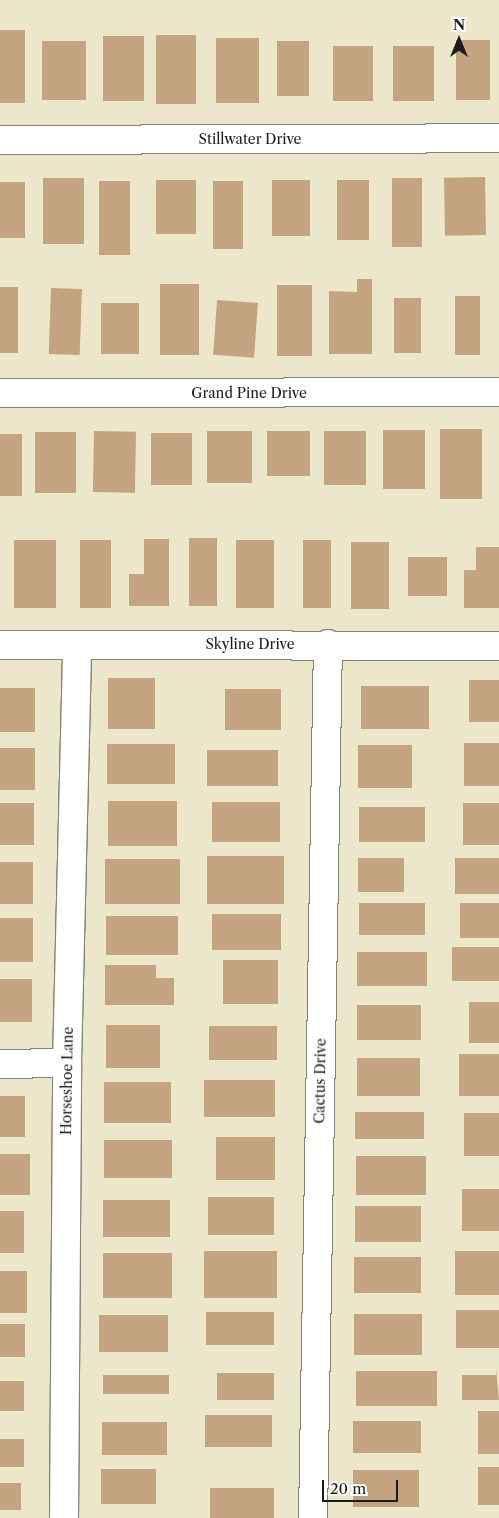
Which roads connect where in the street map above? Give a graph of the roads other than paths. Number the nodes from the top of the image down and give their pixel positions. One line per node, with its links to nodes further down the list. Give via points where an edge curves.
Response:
1 (499, 138): 2 (street, Stillwater Drive)
2 (0, 140)
3 (499, 392): 4 (street, Grand Pine Drive)
4 (0, 393)
5 (328, 644): 7 (street, Skyline Drive); 8 (street, Skyline Drive); 12 (street, Cactus Drive)
6 (0, 645): 7 (street, Skyline Drive)
7 (77, 645): 9 (street, Horseshoe Lane)
8 (499, 646)
9 (67, 1063): 10 (street); 11 (street, Horseshoe Lane)
10 (0, 1064)
11 (64, 1518)
12 (313, 1518)

